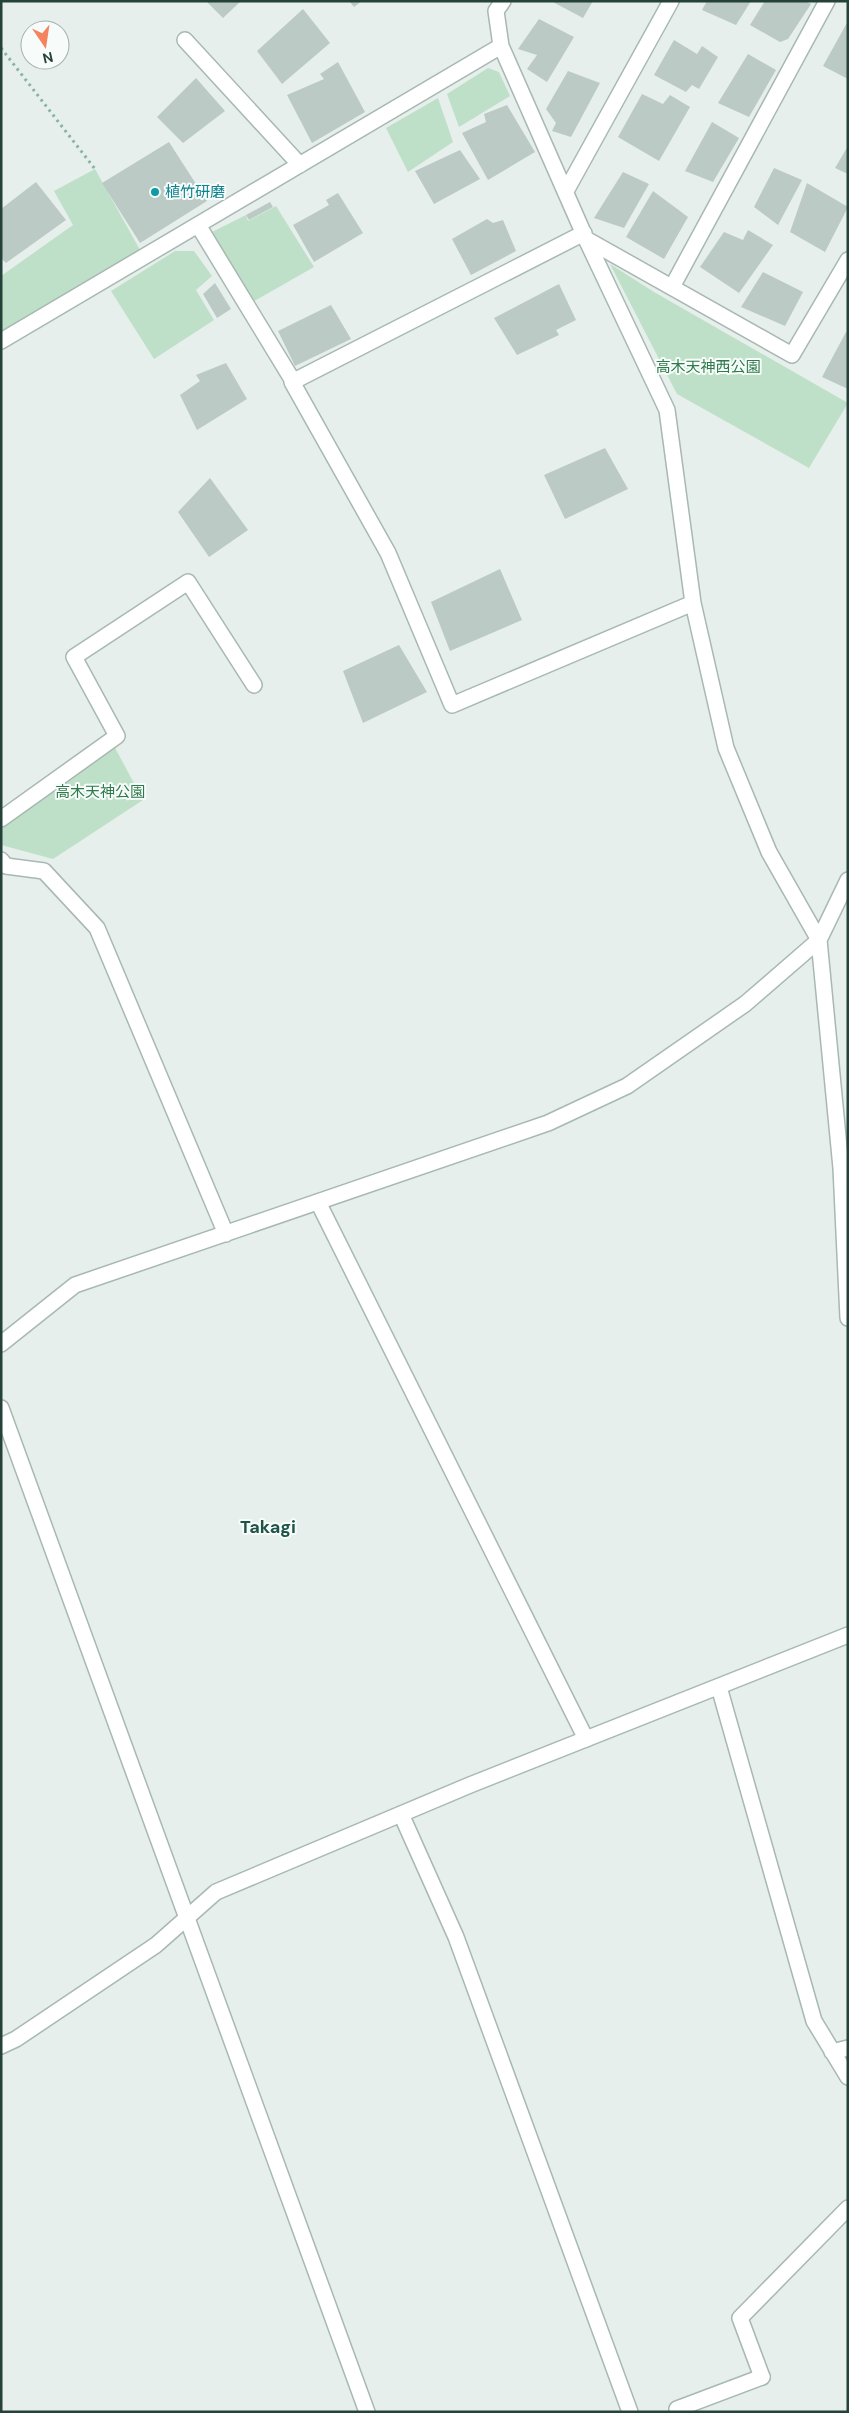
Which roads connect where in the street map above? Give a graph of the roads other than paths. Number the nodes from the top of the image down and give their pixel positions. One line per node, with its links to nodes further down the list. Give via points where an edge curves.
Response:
1 (503, 1): 5 (street, via 496,11)
2 (671, 1): 7 (street)
3 (827, 1): 11 (street)
4 (185, 40): 6 (street)
5 (501, 46): 6 (street); 7 (street)
6 (300, 165): 8 (street)
7 (566, 191): 9 (street)
8 (198, 225): 12 (street); 13 (street)
9 (585, 236): 11 (street); 13 (street); 14 (street, via 667,410)
10 (848, 260): 11 (street, via 792,355)
11 (672, 287)
12 (1, 341)
13 (293, 381): 14 (street, via 388,554 452,704)
14 (694, 603): 19 (street, via 726,748 769,852)
15 (254, 685): 16 (street, via 188,582 74,657 117,736)
16 (1, 819)
17 (3, 865): 21 (street, via 44,871 97,928)
18 (848, 880): 19 (street)
19 (819, 940): 20 (street, via 745,1004 627,1086 548,1123); 22 (street, via 840,1168)
20 (318, 1202): 21 (street); 27 (street)
21 (226, 1234): 23 (street, via 75,1285)
22 (848, 1318)
23 (1, 1344)
24 (1, 1408): 29 (street)
25 (848, 1635): 26 (street)
26 (719, 1687): 27 (street); 32 (street, via 814,2021)
27 (586, 1740): 28 (street)
28 (401, 1814): 29 (street, via 216,1892); 37 (street, via 456,1937)
29 (186, 1920): 30 (street, via 141,1956); 36 (street)
30 (1, 2046)
31 (848, 2048): 32 (street)
32 (832, 2052): 33 (street)
33 (848, 2077)
34 (848, 2208): 35 (street, via 740,2318 762,2377)
35 (674, 2411)
36 (367, 2412)
37 (630, 2412)

